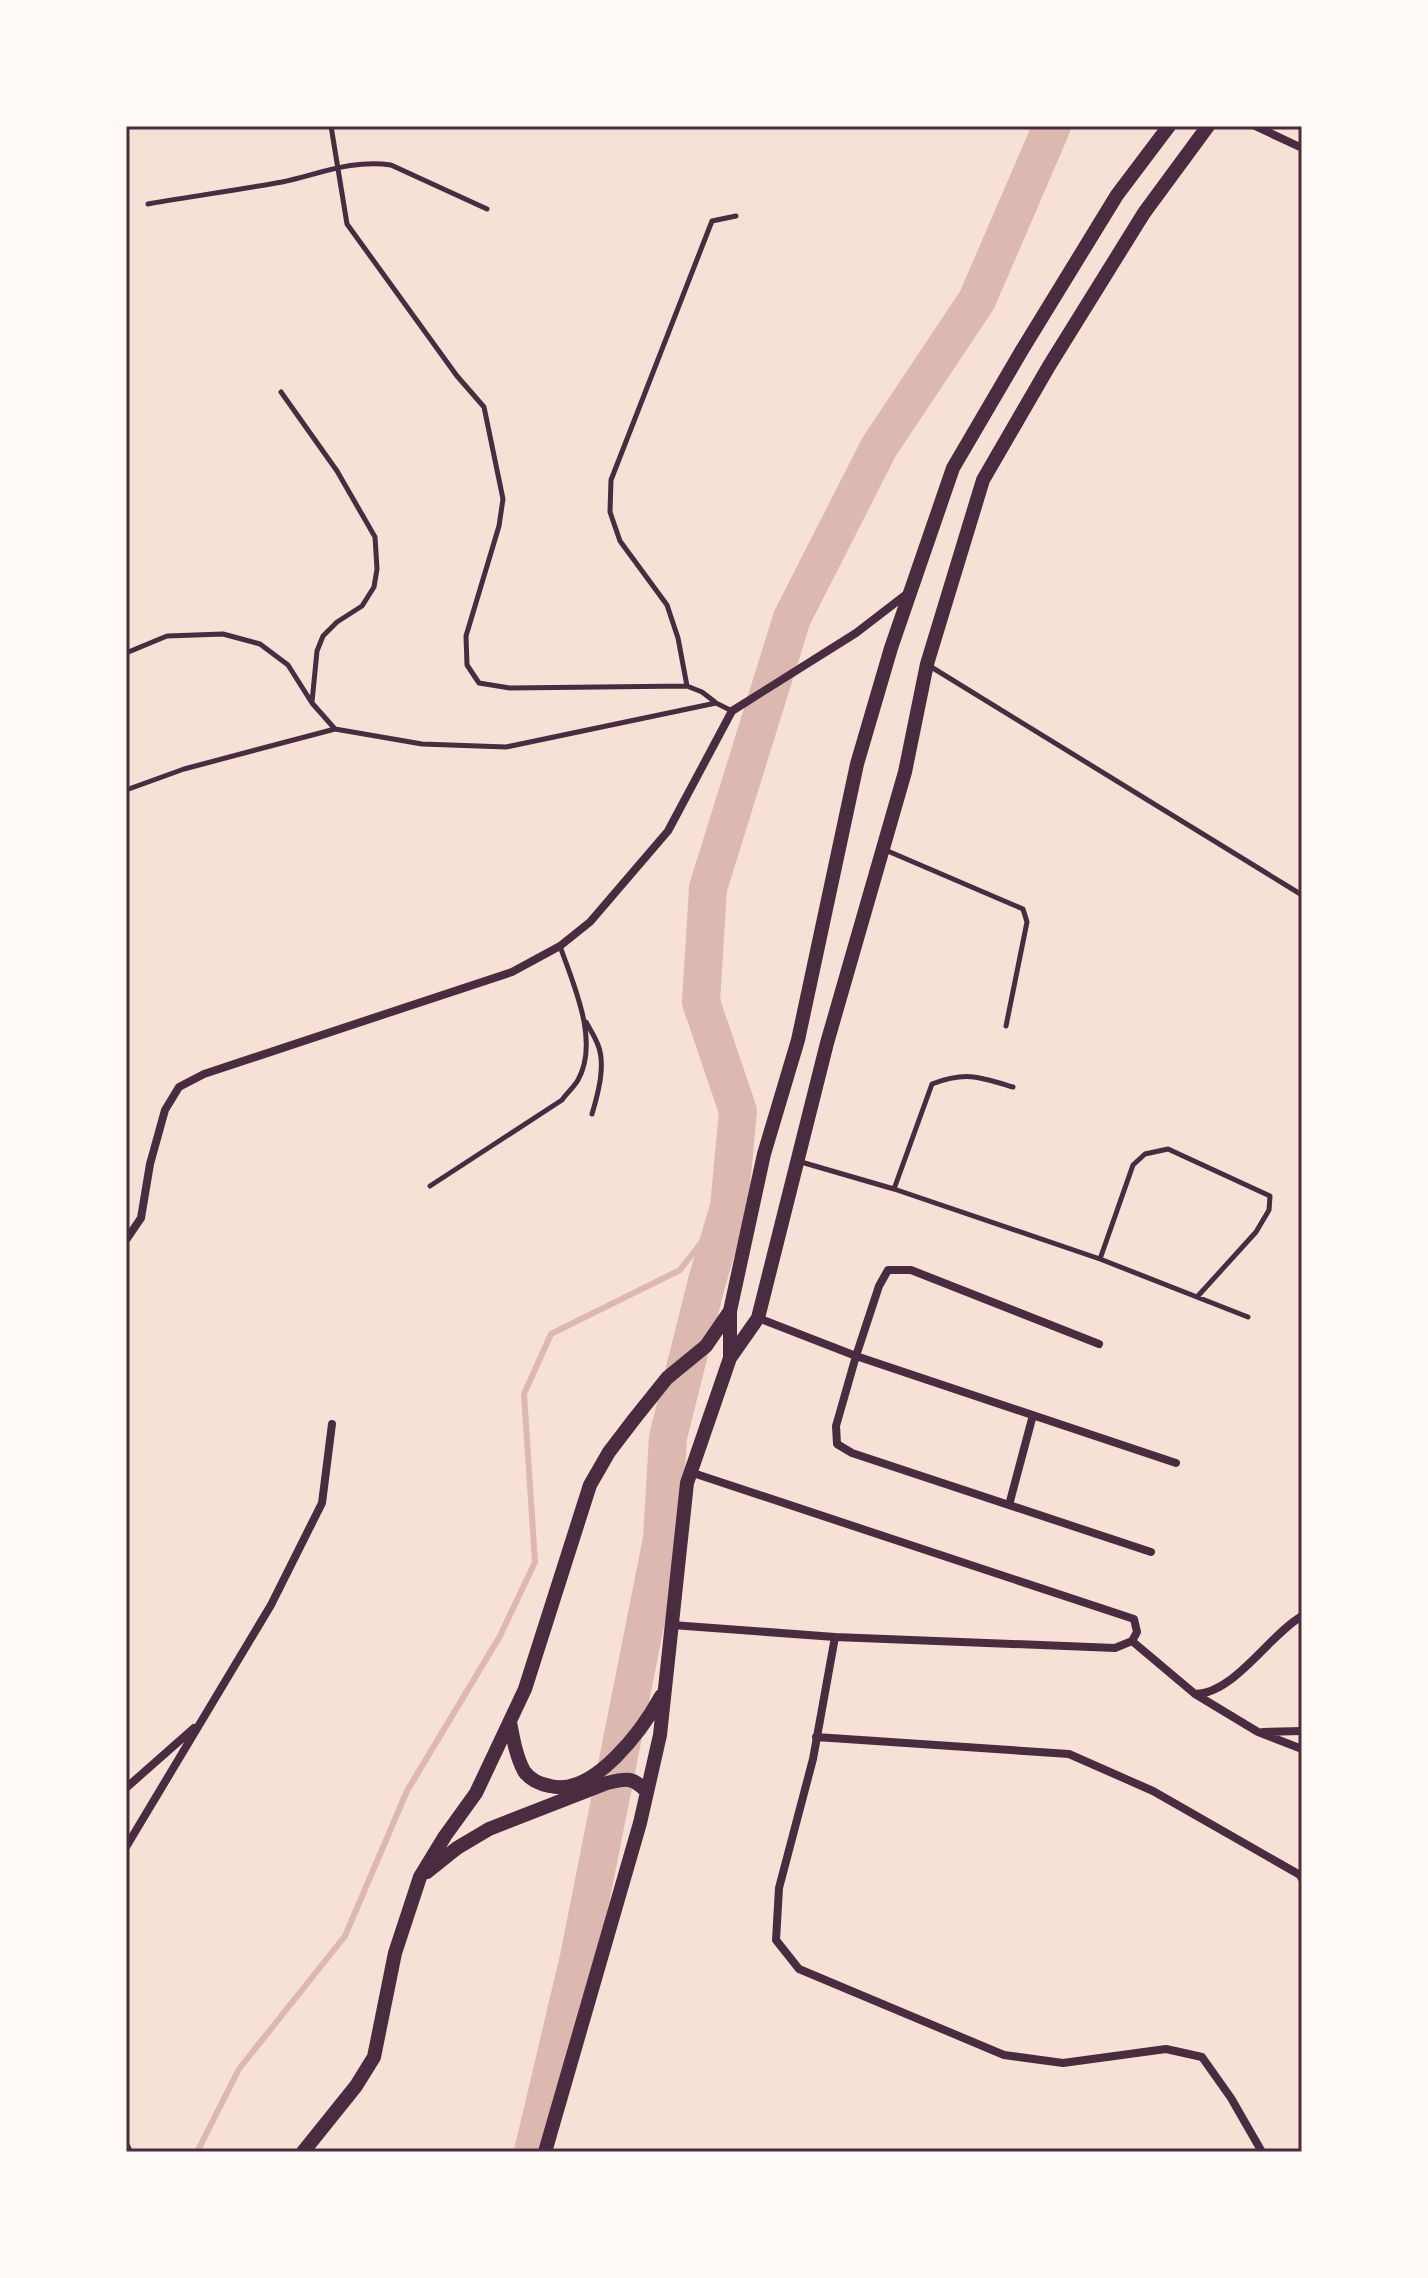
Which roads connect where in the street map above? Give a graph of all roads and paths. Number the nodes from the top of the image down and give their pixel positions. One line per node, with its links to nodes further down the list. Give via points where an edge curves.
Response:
1 (331, 126): 6 (lane)
2 (1169, 126): 11 (main road, via 1117,195 953,468)
3 (1208, 126): 13 (main road, via 1144,213 983,480)
4 (1255, 126): 5 (street)
5 (1302, 148)
6 (337, 168): 7 (lane); 8 (lane, via 391,165); 14 (lane, via 347,224 484,407 503,499 466,636 467,665 479,683 510,688)
7 (148, 204)
8 (487, 209)
9 (736, 216): 14 (lane, via 712,221 611,480 610,512 620,541 667,605)
10 (281, 392): 15 (lane, via 337,471 375,537 374,587 362,606 323,636)
11 (911, 590): 17 (street, via 856,633); 33 (main road, via 857,764 798,1040 764,1154)
12 (126, 653): 15 (lane, via 167,636 223,634 260,644 288,665)
13 (927, 664): 20 (main road, via 905,772); 21 (lane)
14 (687, 686): 16 (lane)
15 (312, 703): 18 (lane)
16 (716, 703): 17 (lane); 18 (lane, via 506,747 422,744)
17 (732, 711): 22 (street, via 668,831 590,922)
18 (335, 729): 19 (lane)
19 (126, 790)
20 (882, 849): 24 (lane, via 1023,909 1027,922); 27 (main road)
21 (1302, 895)
22 (560, 946): 23 (lane); 30 (street, via 512,972 204,1074 179,1087 165,1110 141,1218)
23 (585, 1021): 26 (lane, via 599,1046 601,1070); 28 (lane, via 579,1079 562,1100)
24 (1006, 1026)
25 (1013, 1087): 29 (lane, via 978,1076 953,1076 932,1084)
26 (592, 1114)
27 (796, 1161): 29 (lane); 35 (main road)
28 (430, 1186)
29 (894, 1189): 31 (lane)
30 (126, 1240)
31 (1100, 1259): 32 (lane); 32 (lane, via 1133,1165 1145,1154 1168,1149 1270,1196 1269,1210 1256,1232)
32 (1197, 1297): 34 (lane)
33 (730, 1311): 38 (main road); 51 (main road, via 706,1346 667,1378 590,1485)
34 (1248, 1317)
35 (758, 1318): 37 (street); 38 (main road)
36 (1099, 1344): 37 (street, via 911,1270 888,1270)
37 (856, 1356): 39 (street); 43 (street, via 836,1426 837,1444)
38 (730, 1358): 42 (main road)
39 (1033, 1415): 41 (street); 43 (street)
40 (332, 1424): 52 (street, via 322,1503 271,1605)
41 (1176, 1463)
42 (690, 1472): 46 (main road); 48 (street, via 1134,1619 1137,1632)
43 (1009, 1505): 44 (street)
44 (1151, 1552)
45 (1302, 1616): 50 (street, via 1237,1675 1206,1694)
46 (672, 1625): 47 (street); 49 (main road)
47 (835, 1637): 48 (street, via 1115,1648); 55 (street)
48 (1132, 1641): 50 (street)
49 (665, 1689): 51 (main road, via 643,1725 603,1770 556,1788 525,1773); 58 (main road)
50 (1195, 1694): 54 (street)
51 (510, 1722): 60 (main road, via 476,1793)
52 (200, 1724): 57 (street); 59 (street)
53 (1302, 1731): 54 (street)
54 (1258, 1732): 56 (street)
55 (816, 1737): 61 (street, via 1069,1754 1153,1791); 66 (street, via 779,1888 776,1940 799,1969 1004,2055 1063,2063 1166,2049 1202,2057)
56 (1302, 1749)
57 (126, 1788)
58 (647, 1792): 60 (main road, via 626,1778 607,1783 489,1829); 65 (main road)
59 (126, 1847)
60 (420, 1877): 64 (main road, via 395,1953 374,2057)
61 (1302, 1879)
62 (126, 2146): 63 (street)
63 (129, 2152)
64 (303, 2152)
65 (545, 2152)
66 (1262, 2152)

